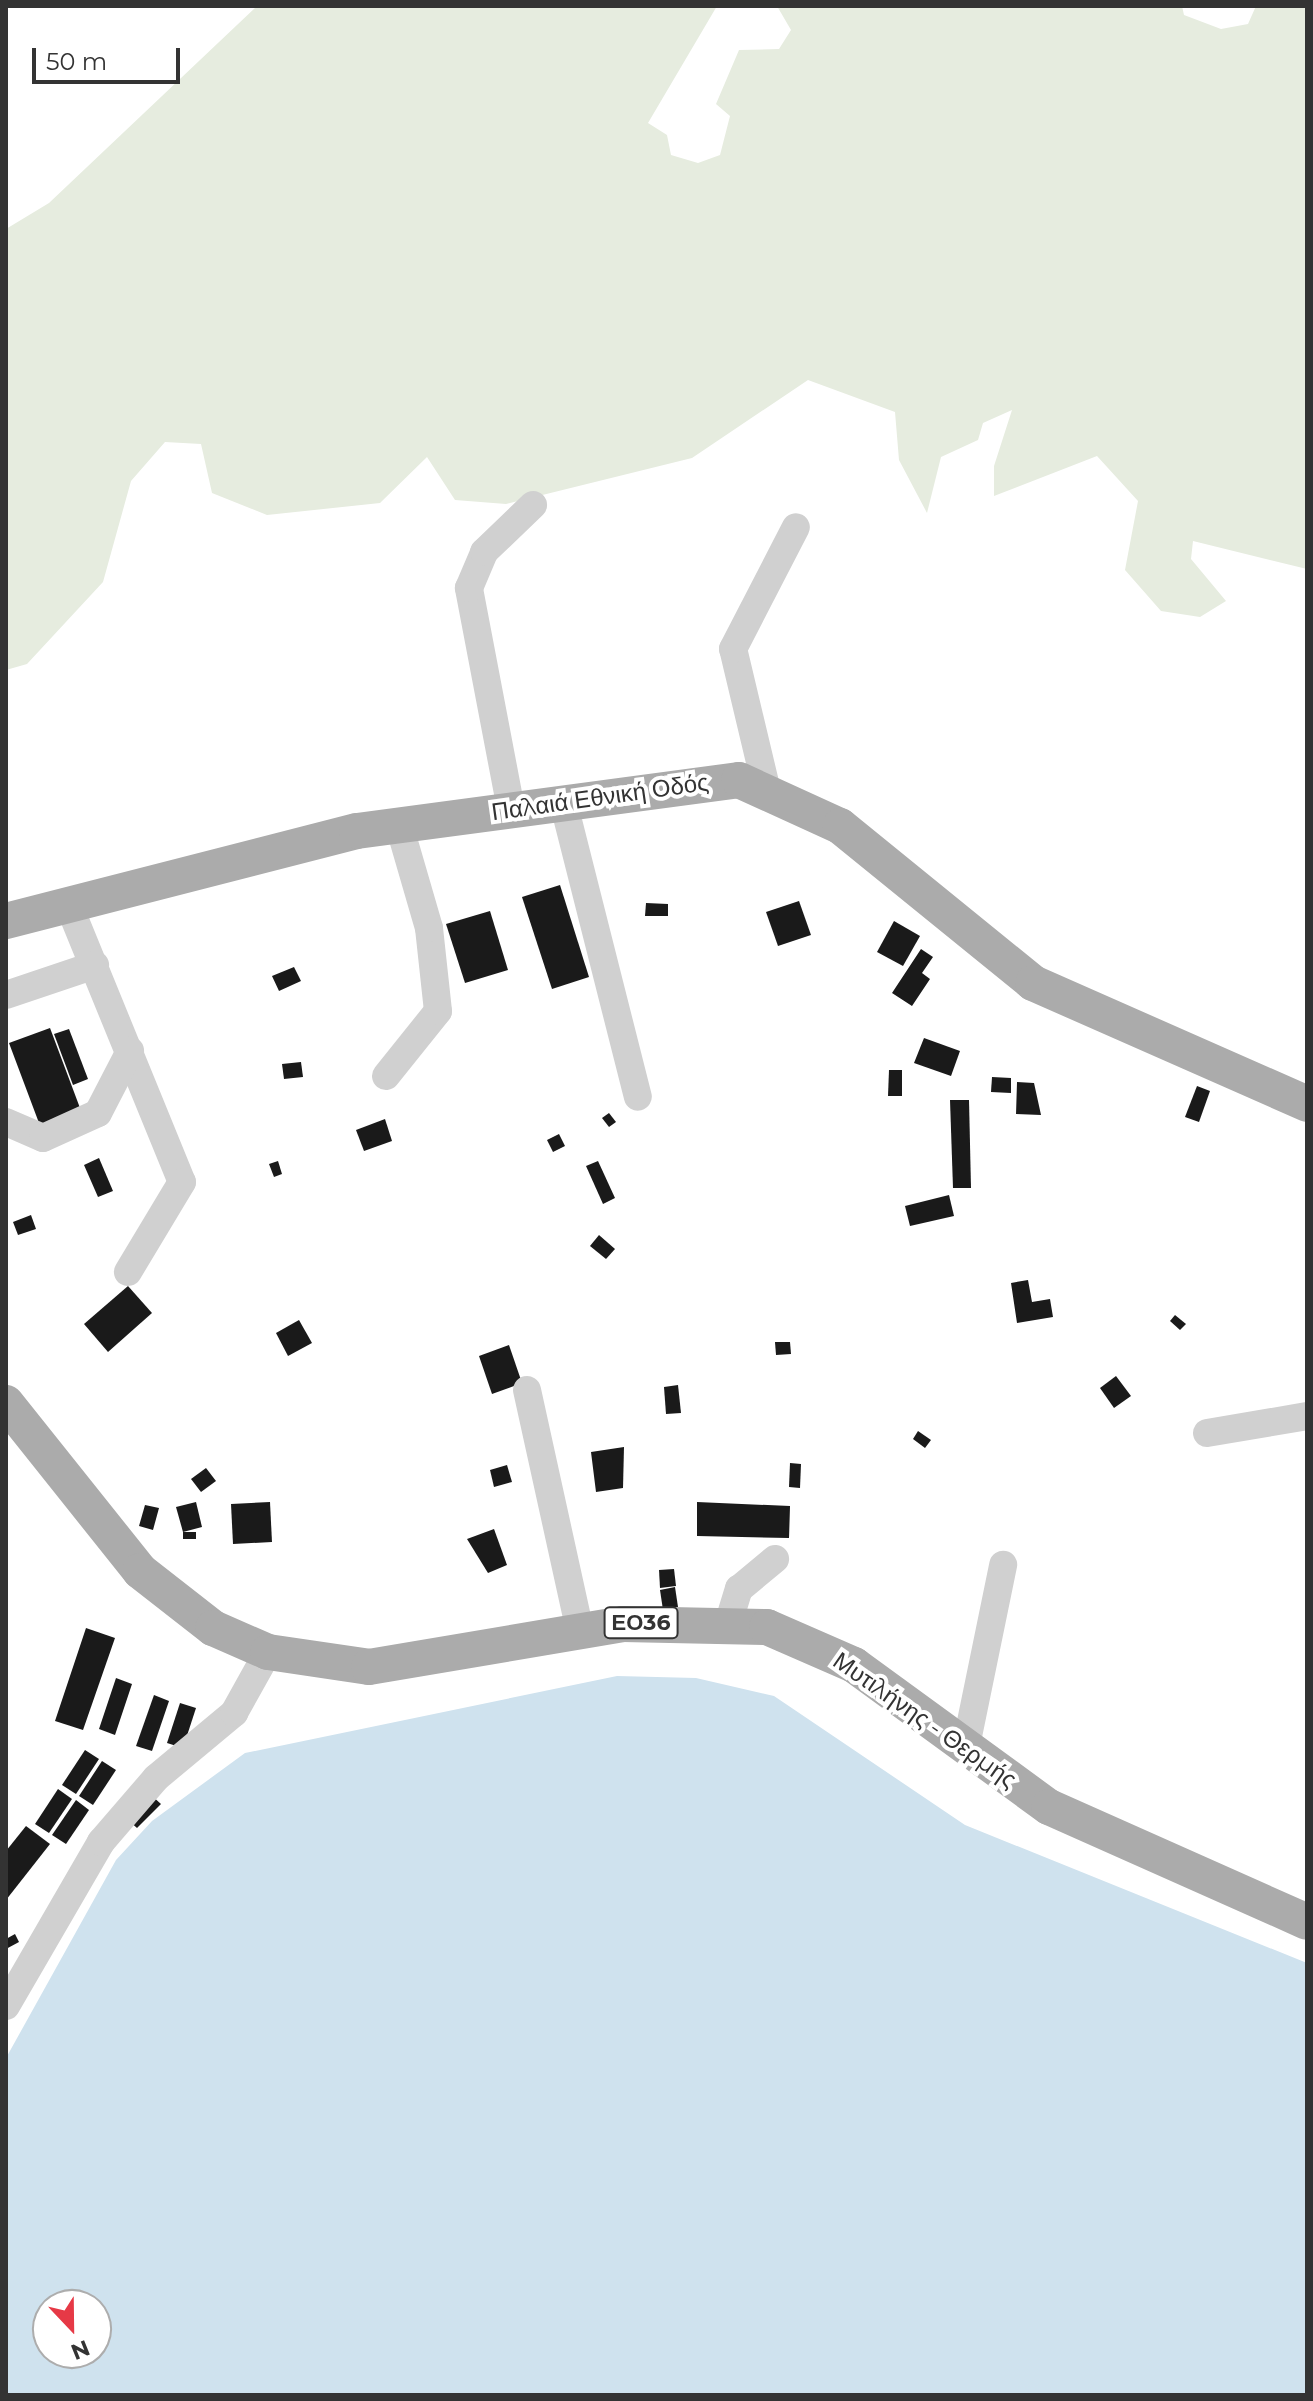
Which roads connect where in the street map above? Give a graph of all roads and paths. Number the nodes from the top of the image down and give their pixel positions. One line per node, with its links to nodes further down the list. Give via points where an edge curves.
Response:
1 (533, 505): 5 (street, via 484,552 469,588)
2 (796, 527): 3 (street, via 733,649)
3 (766, 787): 4 (main road, Παλαιά Εθνική Οδός, via 711,780); 14 (main road, Παλαιά Εθνική Οδός, via 840,826 1033,983)
4 (563, 801): 5 (main road, Παλαιά Εθνική Οδός); 13 (street)
5 (511, 809): 6 (main road, Παλαιά Εθνική Οδός)
6 (399, 825): 7 (main road, Παλαιά Εθνική Οδός); 12 (street, via 429,928 438,1011)
7 (70, 908): 8 (main road, Παλαιά Εθνική Οδός); 9 (street)
8 (6, 921)
9 (95, 965): 10 (street); 11 (street)
10 (6, 995)
11 (130, 1051): 15 (street, via 98,1113 43,1138); 16 (street, via 182,1182)
12 (386, 1076)
13 (638, 1097)
14 (1307, 1104)
15 (6, 1122)
16 (128, 1272)
17 (527, 1390): 24 (street)
18 (6, 1403): 25 (main road, Μυτιλήνης - Θερμής / ΕΟ36, via 140,1571 213,1628)
19 (1307, 1416): 20 (street)
20 (1207, 1433)
21 (775, 1559): 23 (street, via 739,1589)
22 (1003, 1565): 26 (street)
23 (729, 1621): 24 (main road, Μυτιλήνης - Θερμής / ΕΟ36); 26 (main road, Μυτιλήνης - Θερμής / ΕΟ36, via 799,1637 854,1665)
24 (580, 1631): 25 (main road, Μυτιλήνης - Θερμής / ΕΟ36, via 369,1667)
25 (268, 1652): 28 (street, via 234,1713 156,1778 101,1842)
26 (966, 1746): 27 (main road, Μυτιλήνης - Θερμής / ΕΟ36, via 1049,1807)
27 (1307, 1922)
28 (6, 2006)

